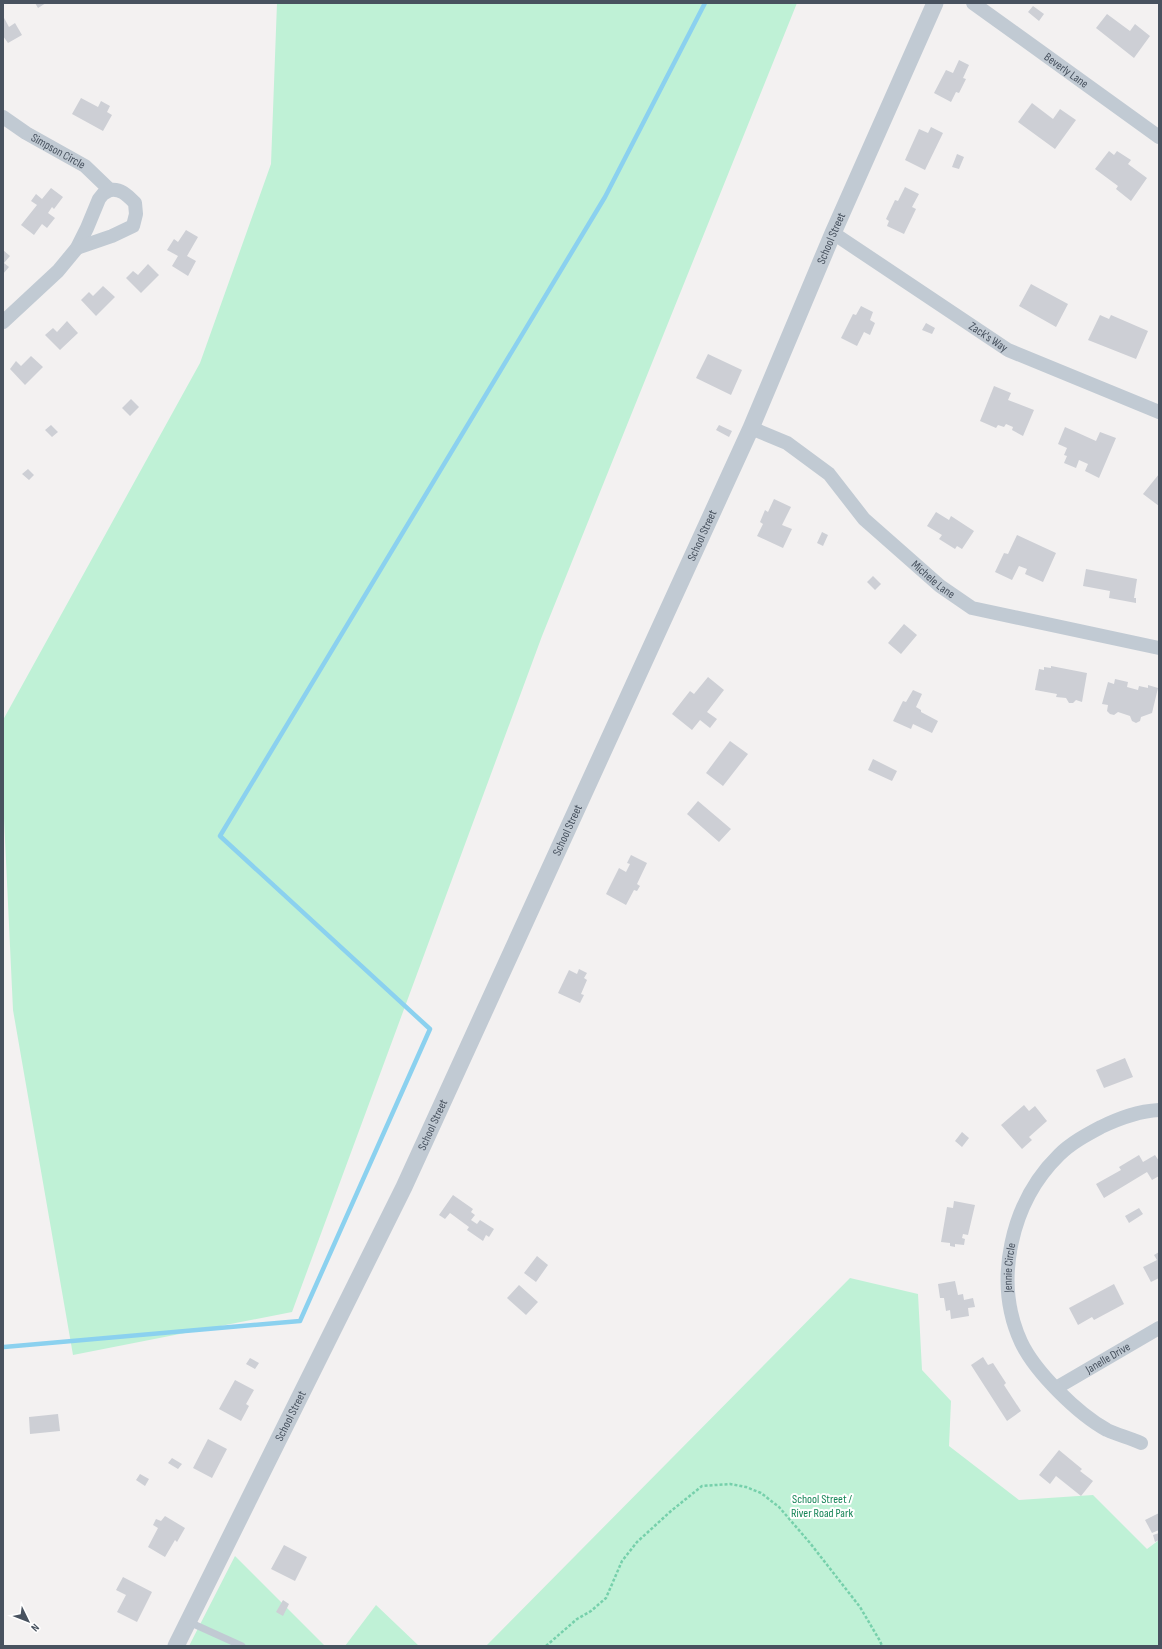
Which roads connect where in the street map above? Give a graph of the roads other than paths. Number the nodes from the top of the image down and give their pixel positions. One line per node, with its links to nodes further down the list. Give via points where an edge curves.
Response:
1 (935, 3): 6 (street, School Street)
2 (973, 3): 4 (street, Beverly Lane)
3 (3, 117): 5 (street, Simpson Circle, via 85,166)
4 (1159, 136)
5 (110, 190): 7 (street, via 99,199); 7 (street, Simpson Circle, via 115,189 126,194 135,203 133,226)
6 (833, 233): 9 (street, Zack's Way, via 1008,350); 10 (street, School Street)
7 (77, 248): 8 (street, via 58,271)
8 (3, 322)
9 (1159, 412)
10 (751, 428): 11 (street, Michele Lane, via 787,444 829,474 864,519 940,586 972,608); 16 (street, School Street, via 404,1187)
11 (1159, 648)
12 (1159, 1110): 14 (street, Jennie Circle, via 1114,1121 1072,1144 1048,1166 1019,1216 1008,1261 1011,1315 1031,1360)
13 (1159, 1328): 14 (street, Janelle Drive)
14 (1056, 1388): 15 (street, Jennie Circle, via 1075,1407 1108,1430)
15 (1141, 1442)
16 (189, 1622): 17 (street, School Street); 18 (lane)
17 (176, 1646)
18 (242, 1646)

